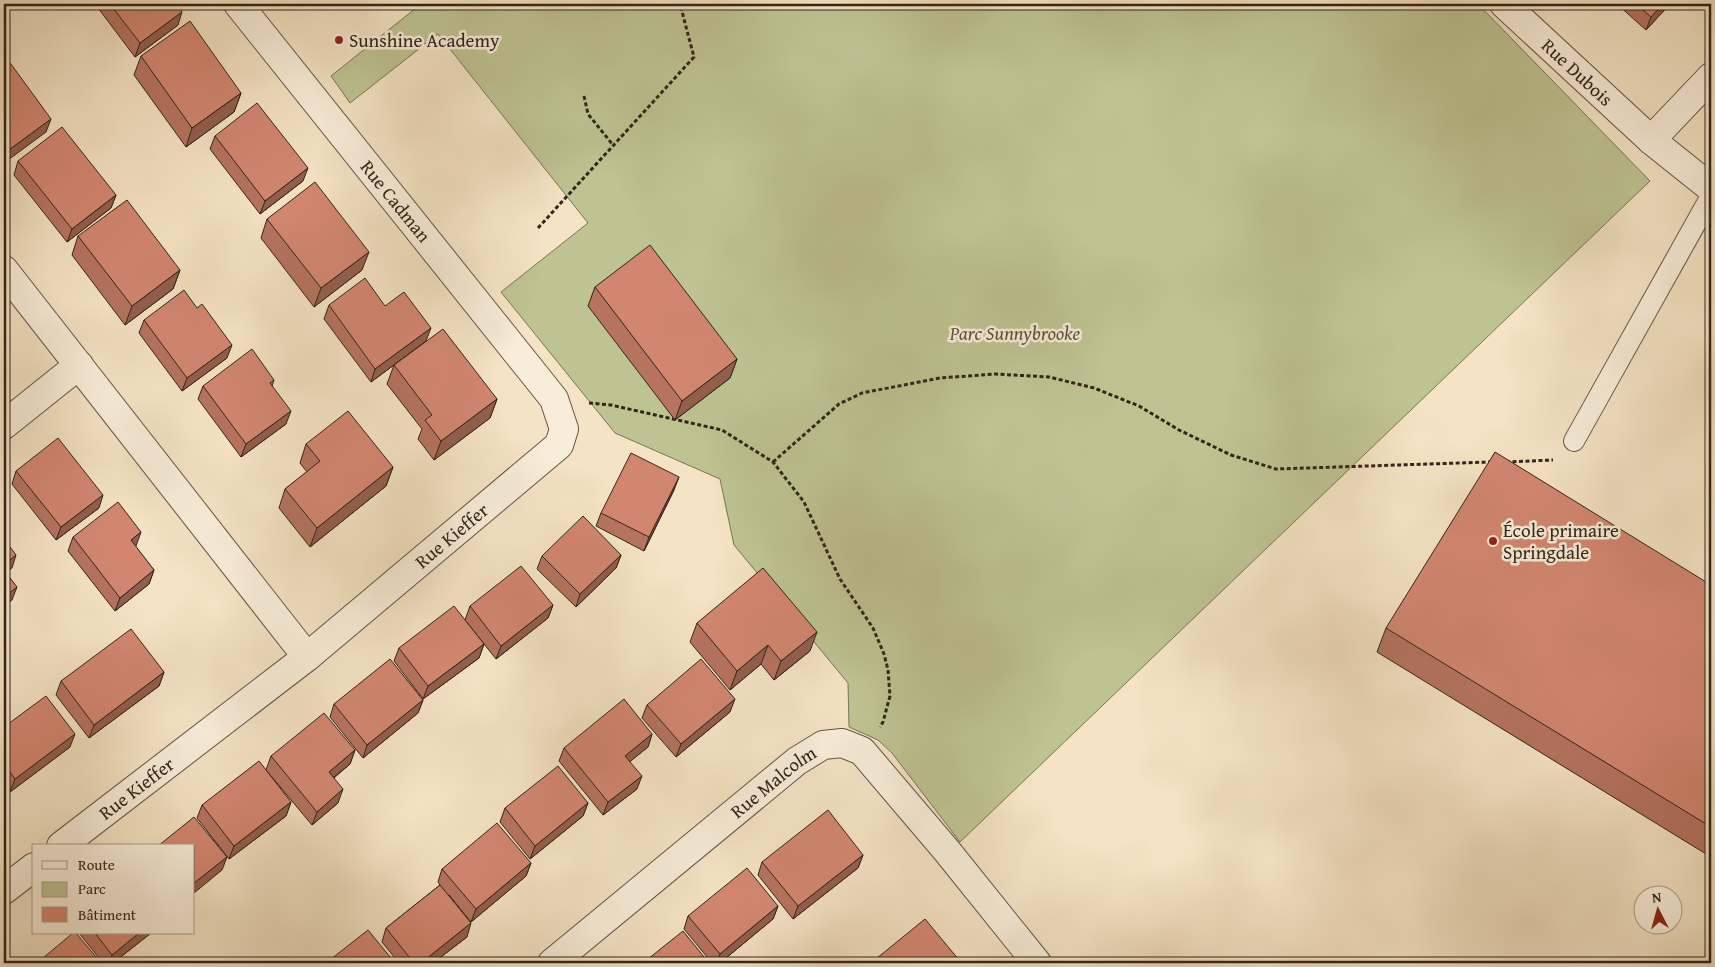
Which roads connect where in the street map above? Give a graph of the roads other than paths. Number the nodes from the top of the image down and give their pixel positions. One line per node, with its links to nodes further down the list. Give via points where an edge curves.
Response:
1 (238, 4): 9 (street, Rue Cadman)
2 (1504, 4): 4 (street, Rue Dubois)
3 (1711, 77): 4 (street)
4 (1651, 140): 5 (street, Rue Dubois)
5 (1711, 188)
6 (1711, 196): 11 (lane)
7 (4, 270): 8 (street)
8 (79, 365): 10 (street); 12 (street)
9 (554, 399): 12 (street, Rue Kieffer, via 564,429 559,445)
10 (4, 425)
11 (1574, 441)
12 (307, 657): 13 (street, Rue Kieffer)
13 (64, 844)
14 (32, 869): 15 (street)
15 (4, 890)
16 (552, 963): 17 (street, Rue Malcolm, via 797,761 823,746 842,744 862,751)
17 (1037, 963)

